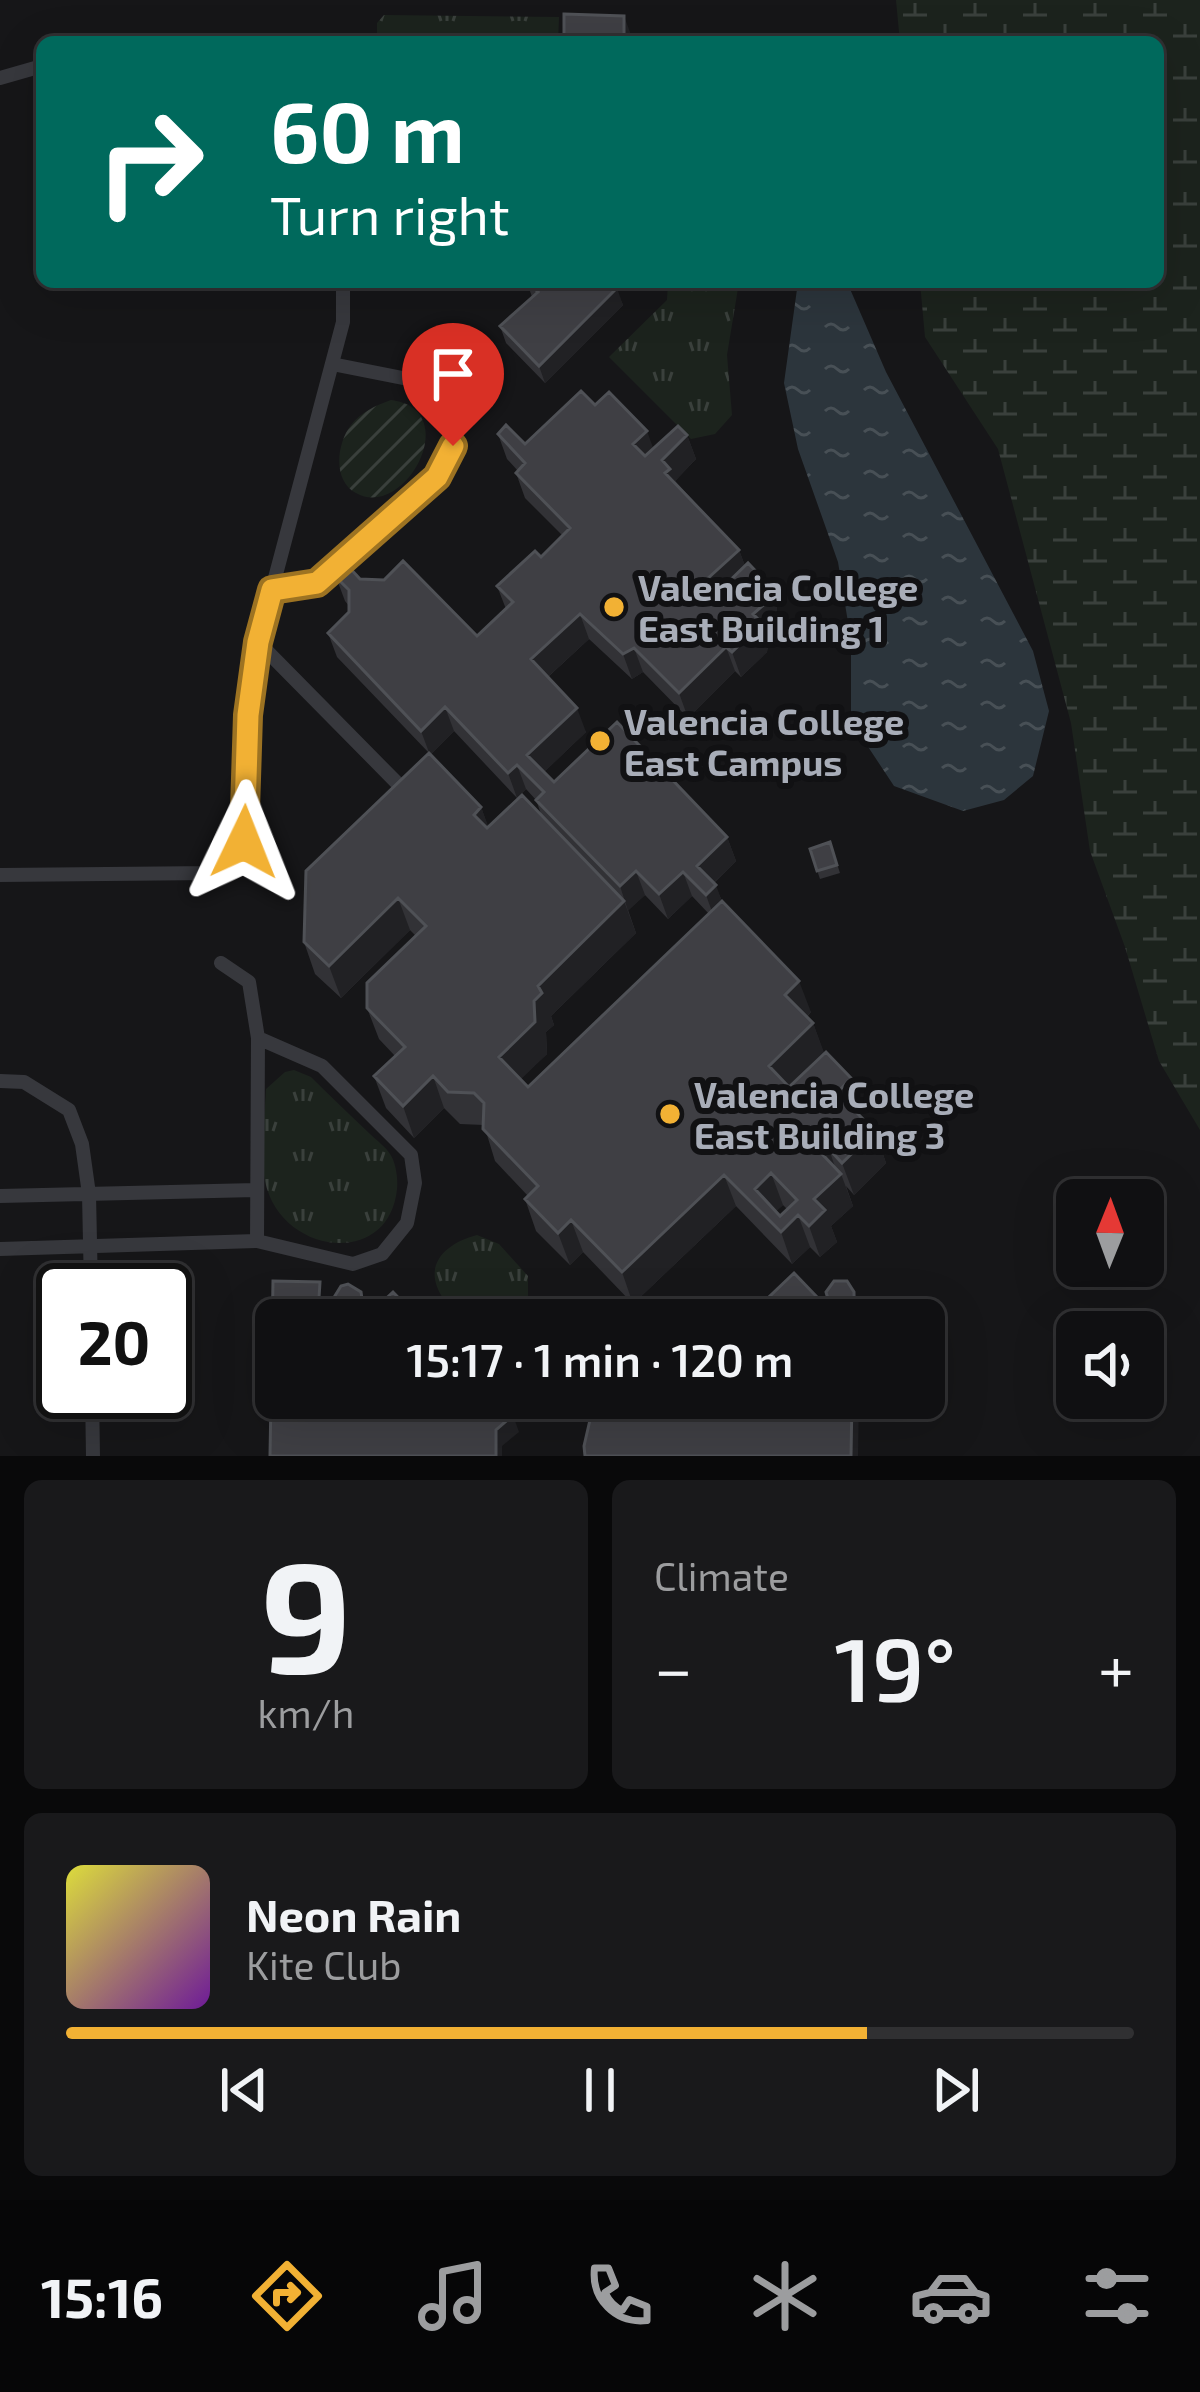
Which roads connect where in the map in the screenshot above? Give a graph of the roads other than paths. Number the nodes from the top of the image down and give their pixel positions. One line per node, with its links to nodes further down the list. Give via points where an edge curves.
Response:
1 (36, 68): 2 (lane)
2 (0, 77)
3 (343, 288): 4 (lane)
4 (332, 364): 5 (lane); 5 (lane, via 423,382 449,409 453,446 437,477 317,583)
5 (272, 590): 6 (lane)
6 (258, 642): 7 (lane); 8 (lane, via 244,842 234,864 212,873)
7 (399, 785)
8 (0, 875)
9 (221, 963): 10 (lane, via 248,982)
10 (258, 1038): 12 (lane); 15 (lane, via 322,1066 411,1155 415,1183 407,1223 382,1254 352,1264)
11 (0, 1081): 13 (lane, via 24,1082 69,1110)
12 (257, 1190): 13 (lane); 15 (lane)
13 (89, 1194): 14 (lane); 16 (lane)
14 (0, 1196)
15 (257, 1241): 16 (lane)
16 (90, 1246): 17 (lane); 18 (lane)
17 (0, 1249)
18 (90, 1263)
19 (92, 1419): 20 (lane)
20 (93, 1456)

